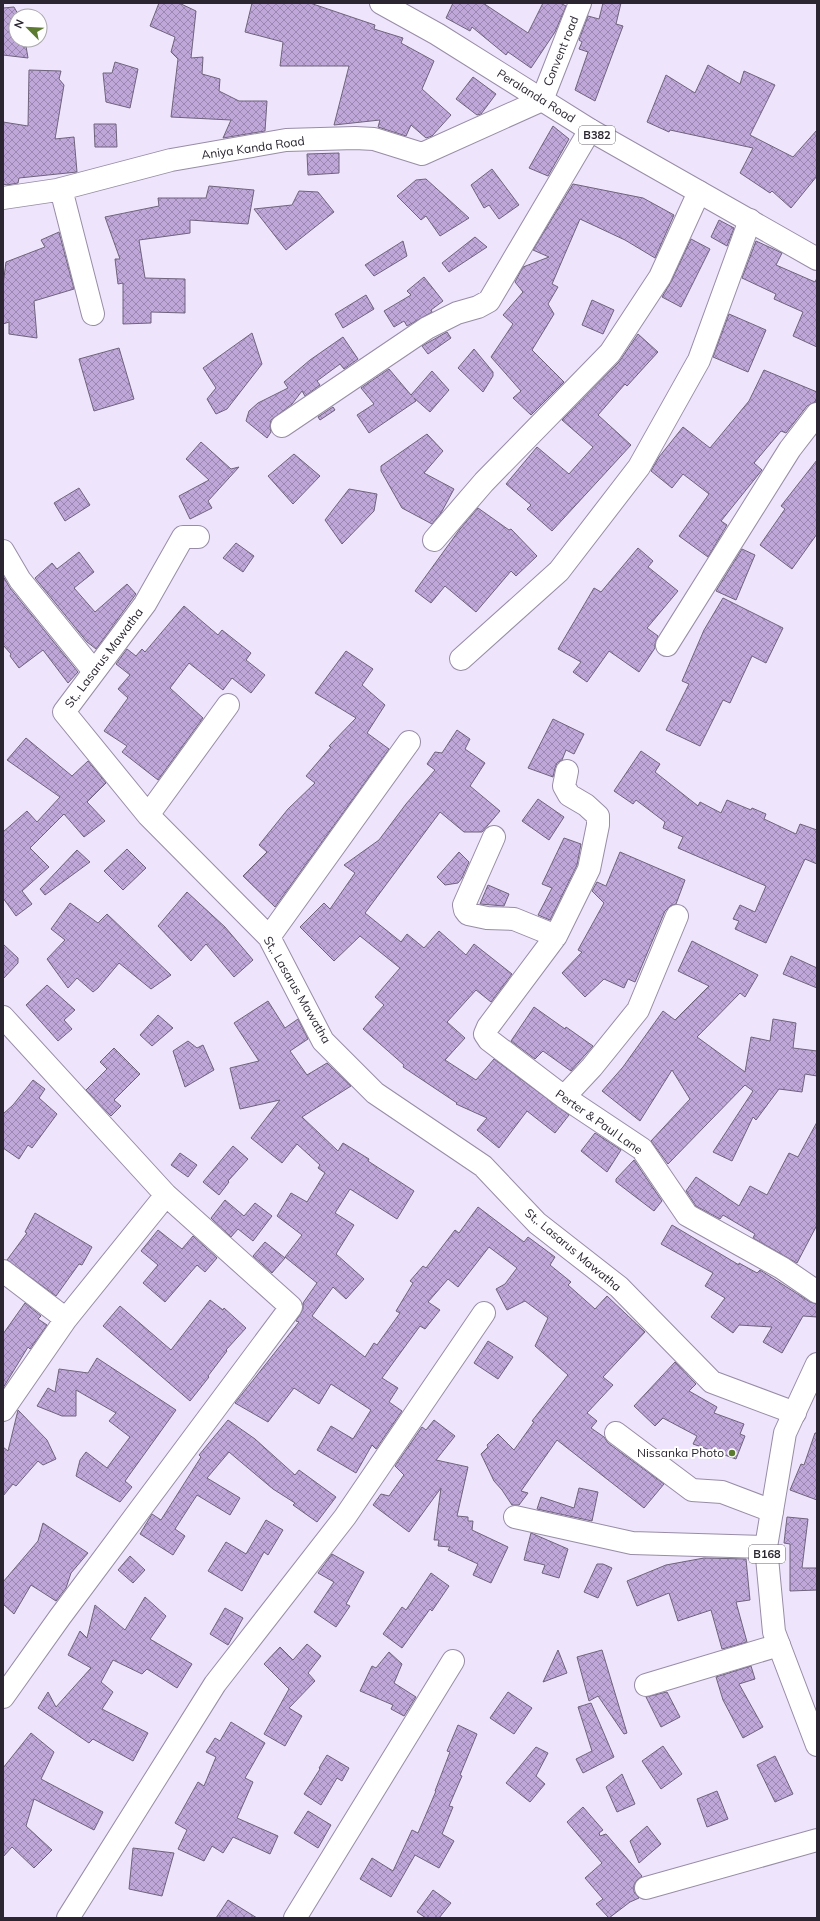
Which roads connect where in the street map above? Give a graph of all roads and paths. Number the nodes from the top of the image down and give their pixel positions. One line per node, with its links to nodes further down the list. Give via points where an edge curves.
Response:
1 (381, 3): 3 (street, Peralanda Road / B382, via 437,34)
2 (580, 3): 3 (street, Convent road)
3 (542, 100): 4 (street, Peralanda Road / B382); 5 (street, Aniya Kanda Road, via 422,154 374,140 286,140 171,160)
4 (590, 130): 6 (street, Peralanda Road / B382); 12 (street, via 489,301 478,307 456,312 427,328)
5 (61, 189): 7 (street, Aniya Kanda Road); 10 (street)
6 (699, 192): 8 (street, Peralanda Road / B382); 14 (street, via 660,277 610,354 484,482)
7 (3, 198)
8 (750, 220): 9 (street, Peralanda Road / B382); 17 (street, via 699,360 639,467 559,571)
9 (817, 259)
10 (93, 314)
11 (817, 414): 16 (street, via 790,449)
12 (282, 426)
13 (198, 538): 18 (street, St,. Lasarus Mawatha, via 183,537 145,604)
14 (434, 540)
15 (3, 551): 18 (street, via 20,580)
16 (667, 645)
17 (462, 659)
18 (93, 670): 22 (street, St,. Lasarus Mawatha, via 64,712)
19 (228, 705): 22 (street)
20 (409, 742): 26 (street)
21 (567, 771): 25 (street, via 564,786 569,795 598,816 598,825 589,869)
22 (148, 815): 26 (street, St,. Lasarus Mawatha)
23 (494, 837): 25 (street, via 464,905 465,910 468,914 486,918 514,919)
24 (677, 916): 28 (street, via 638,1010)
25 (556, 936): 28 (street, Perter & Paul Lane, via 488,1026 486,1034 489,1040)
26 (269, 937): 36 (street, St,. Lasarus Mawatha, via 323,1041 375,1093 483,1166 537,1223 619,1287 712,1382)
27 (3, 1017): 29 (street)
28 (564, 1097): 31 (street, Perter & Paul Lane, via 642,1149 687,1214 782,1268)
29 (166, 1195): 33 (street); 44 (street, via 291,1307)
30 (3, 1270): 33 (street)
31 (817, 1292)
32 (484, 1313): 48 (street, via 345,1517 215,1684)
33 (66, 1319): 35 (street)
34 (817, 1364): 36 (street, B168)
35 (3, 1410)
36 (795, 1412): 38 (street, B168, via 785,1433)
37 (616, 1433): 38 (street, via 692,1490 722,1492)
38 (772, 1511): 40 (street, B168)
39 (514, 1517): 40 (street, via 632,1543)
40 (766, 1547): 41 (street, B168, via 774,1632)
41 (779, 1645): 43 (street); 45 (street, B168)
42 (453, 1661): 49 (street)
43 (646, 1685)
44 (3, 1697)
45 (817, 1745)
46 (817, 1840): 47 (street)
47 (646, 1888)
48 (68, 1918)
49 (294, 1918)

